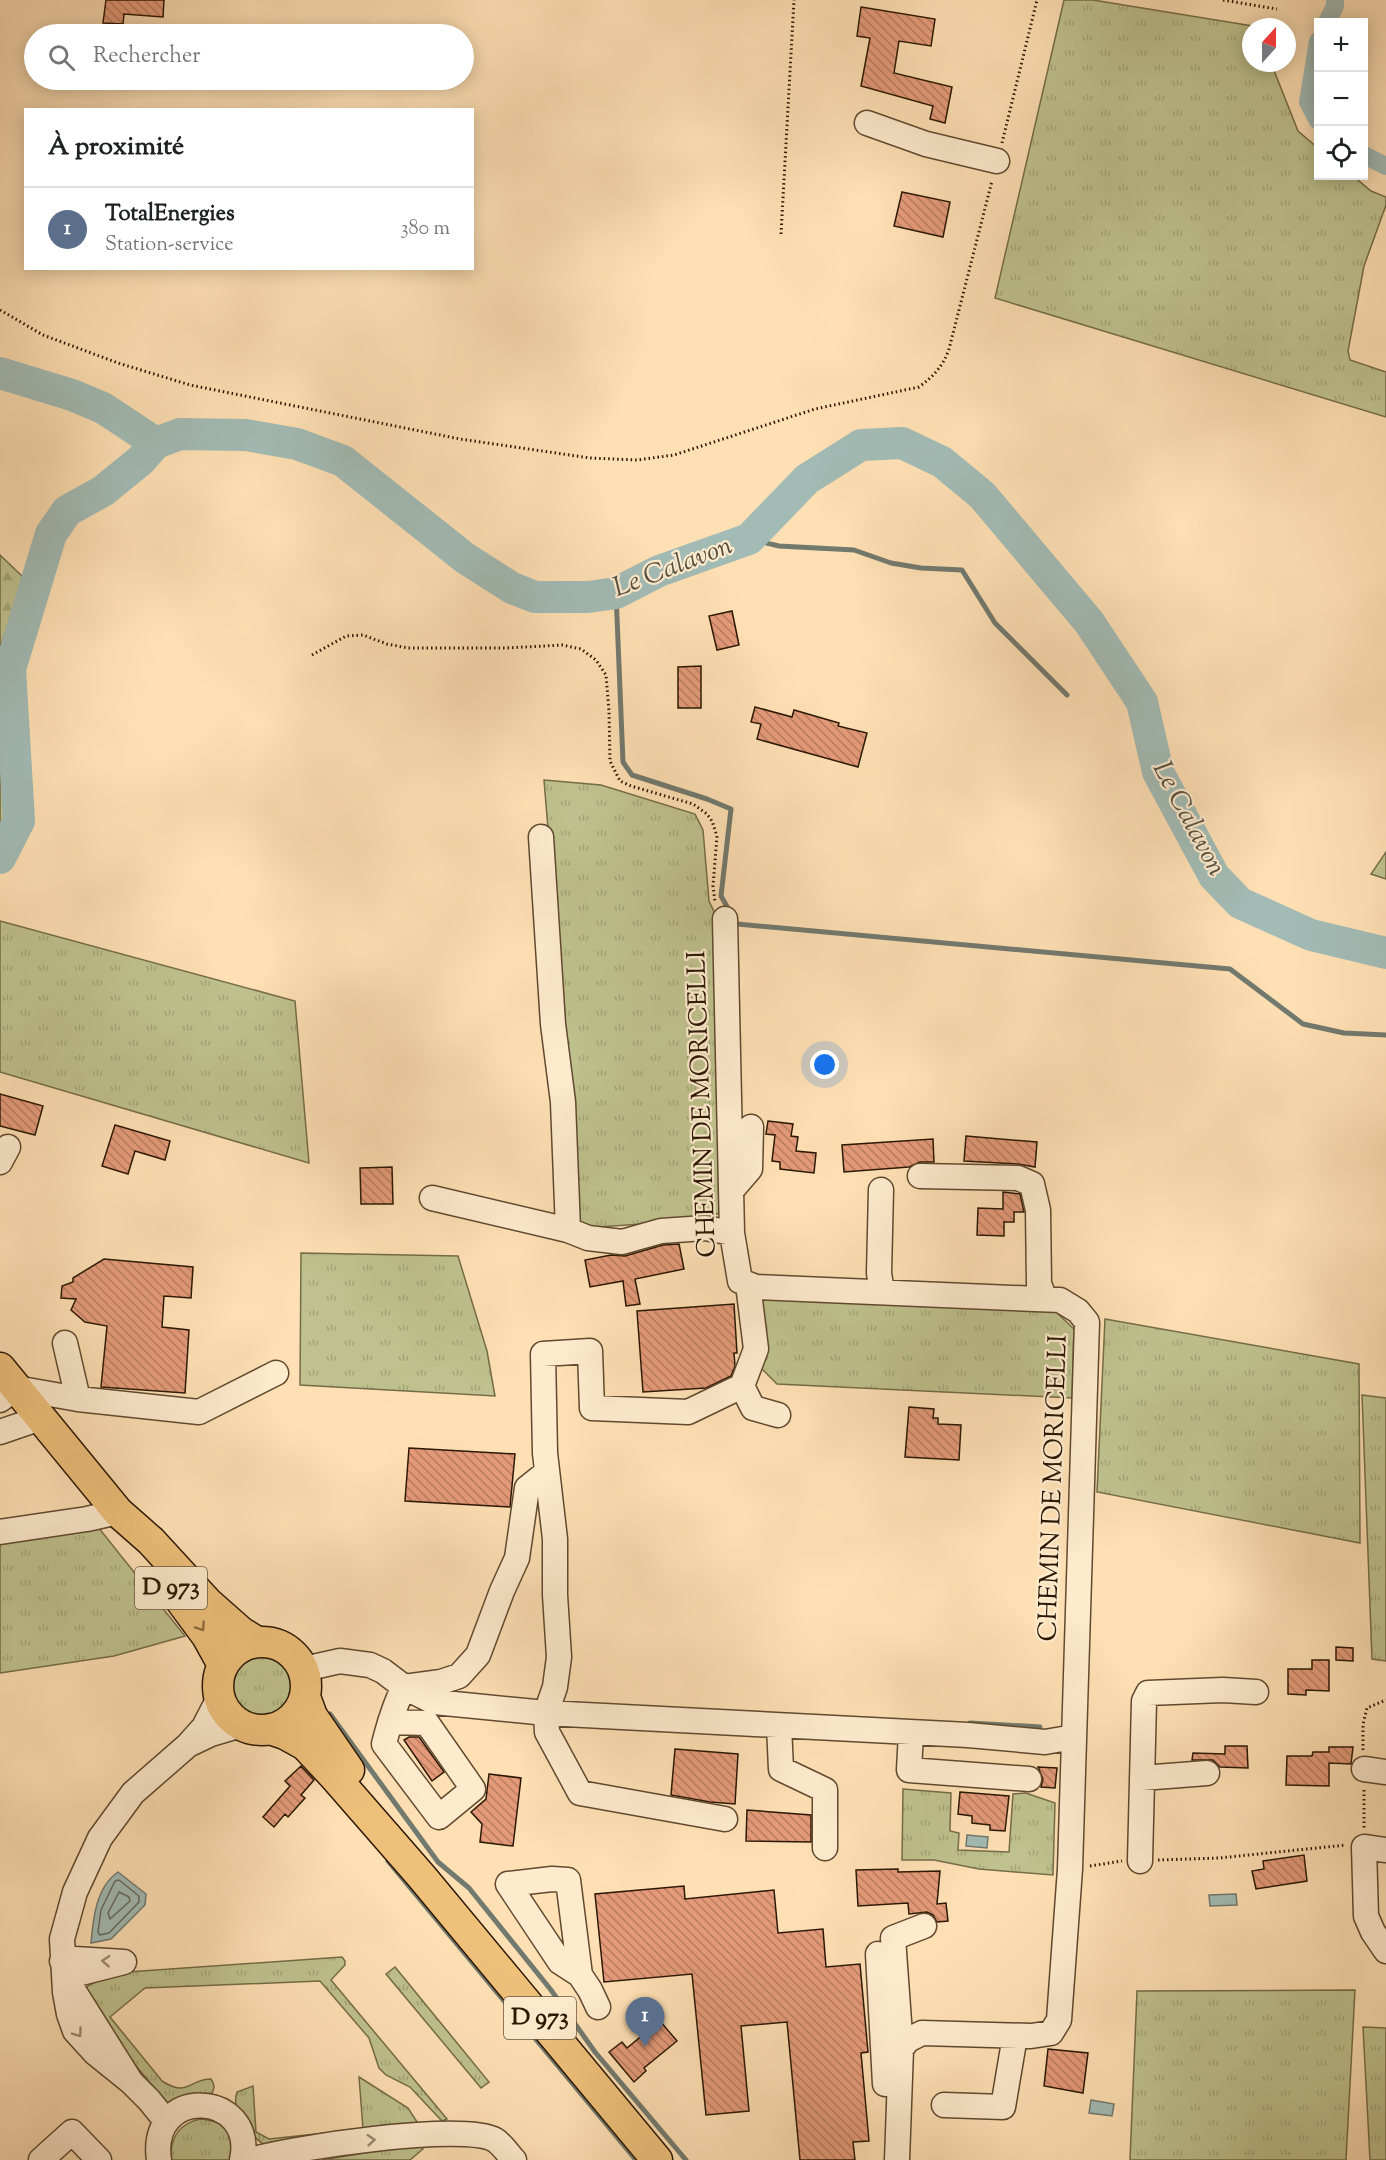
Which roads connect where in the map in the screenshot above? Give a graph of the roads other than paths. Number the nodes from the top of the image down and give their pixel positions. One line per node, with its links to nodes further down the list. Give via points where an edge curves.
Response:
1 (867, 123): 2 (street, via 926,144)
2 (997, 161)
3 (542, 837): 10 (street, via 553,1024 563,1102)
4 (725, 919): 8 (street, CHEMIN DE MORICELLI)
5 (751, 1127): 8 (street, via 750,1169)
6 (920, 1176): 14 (street, via 1018,1178 1032,1184 1038,1210 1039,1284)
7 (881, 1190): 13 (street)
8 (731, 1191): 11 (street, CHEMIN DE MORICELLI)
9 (432, 1198): 10 (street)
10 (568, 1230): 11 (street, via 588,1238 622,1242 660,1231 705,1228)
11 (732, 1233): 12 (street, CHEMIN DE MORICELLI, via 740,1281)
12 (748, 1284): 13 (street, CHEMIN DE MORICELLI); 18 (street, via 756,1348)
13 (882, 1292): 14 (street, CHEMIN DE MORICELLI)
14 (1045, 1299): 38 (street, CHEMIN DE MORICELLI, via 1060,1300 1087,1322)
15 (65, 1343): 19 (street)
16 (276, 1373): 19 (street, via 198,1412)
17 (5, 1386): 19 (street); 21 (main road, D 973)
18 (742, 1386): 20 (street, via 753,1408); 23 (street, via 688,1412 592,1408 590,1352 543,1354)
19 (78, 1399)
20 (778, 1415)
21 (41, 1418): 22 (street); 24 (main road, D 973)
22 (0, 1432)
23 (547, 1472): 29 (street, via 527,1488 517,1558 478,1655 459,1676); 32 (street, via 555,1539 559,1657)
24 (118, 1512): 25 (street); 26 (main road, D 973, via 151,1541 213,1608); 27 (main road, D 973, one-way to 27, via 137,1544 197,1620)
25 (0, 1532)
26 (257, 1642): 27 (main road, via 240,1647); 28 (main road, via 276,1643 293,1653)
27 (223, 1665): 31 (main road, via 218,1681)
28 (304, 1683): 29 (street, via 340,1661 370,1665); 36 (main road, via 298,1712 286,1724); 47 (main road, D 973, via 317,1724)
29 (404, 1687): 32 (street, via 434,1702); 33 (street)
30 (1256, 1692): 41 (street, via 1148,1693 1144,1701)
31 (219, 1698): 34 (main road, via 227,1713); 39 (street)
32 (546, 1713): 35 (street); 43 (street, via 547,1732 580,1793)
33 (390, 1722)
34 (241, 1725): 36 (main road); 39 (street)
35 (779, 1726): 37 (street); 44 (street, via 781,1769 825,1790)
36 (270, 1729): 47 (main road, D 973, via 305,1745)
37 (911, 1734): 38 (street, via 1045,1742); 42 (street, via 909,1770)
38 (1074, 1737): 53 (street, CHEMIN DE MORICELLI, via 1059,2020 1051,2033)
39 (188, 1745): 56 (street, via 133,1793 100,1838 75,1892 62,1940 65,1992 75,2031 131,2082)
40 (1207, 1773): 41 (street)
41 (1142, 1778): 46 (street)
42 (1029, 1779)
43 (725, 1819)
44 (825, 1848)
45 (1375, 1848): 49 (street, via 1366,1916)
46 (1140, 1861)
47 (422, 1877): 64 (main road, D 973)
48 (924, 1926): 54 (street, via 893,1938)
49 (1386, 1951)
50 (878, 1954): 57 (street, via 885,2102)
51 (580, 1975): 52 (street)
52 (598, 2007)
53 (1015, 2036): 54 (street, CHEMIN DE MORICELLI, via 922,2033); 55 (street, via 1003,2107)
54 (901, 2049): 57 (street)
55 (944, 2105)
56 (166, 2121): 60 (street, via 157,2143); 61 (street, via 183,2108 198,2105 222,2110 242,2134)
57 (897, 2153)
58 (41, 2160): 59 (street, via 72,2132)
59 (99, 2160)
60 (156, 2160)
61 (242, 2160)
62 (251, 2160): 63 (street, one-way to 63, via 353,2141 451,2133 495,2140)
63 (514, 2160)
64 (657, 2160)

